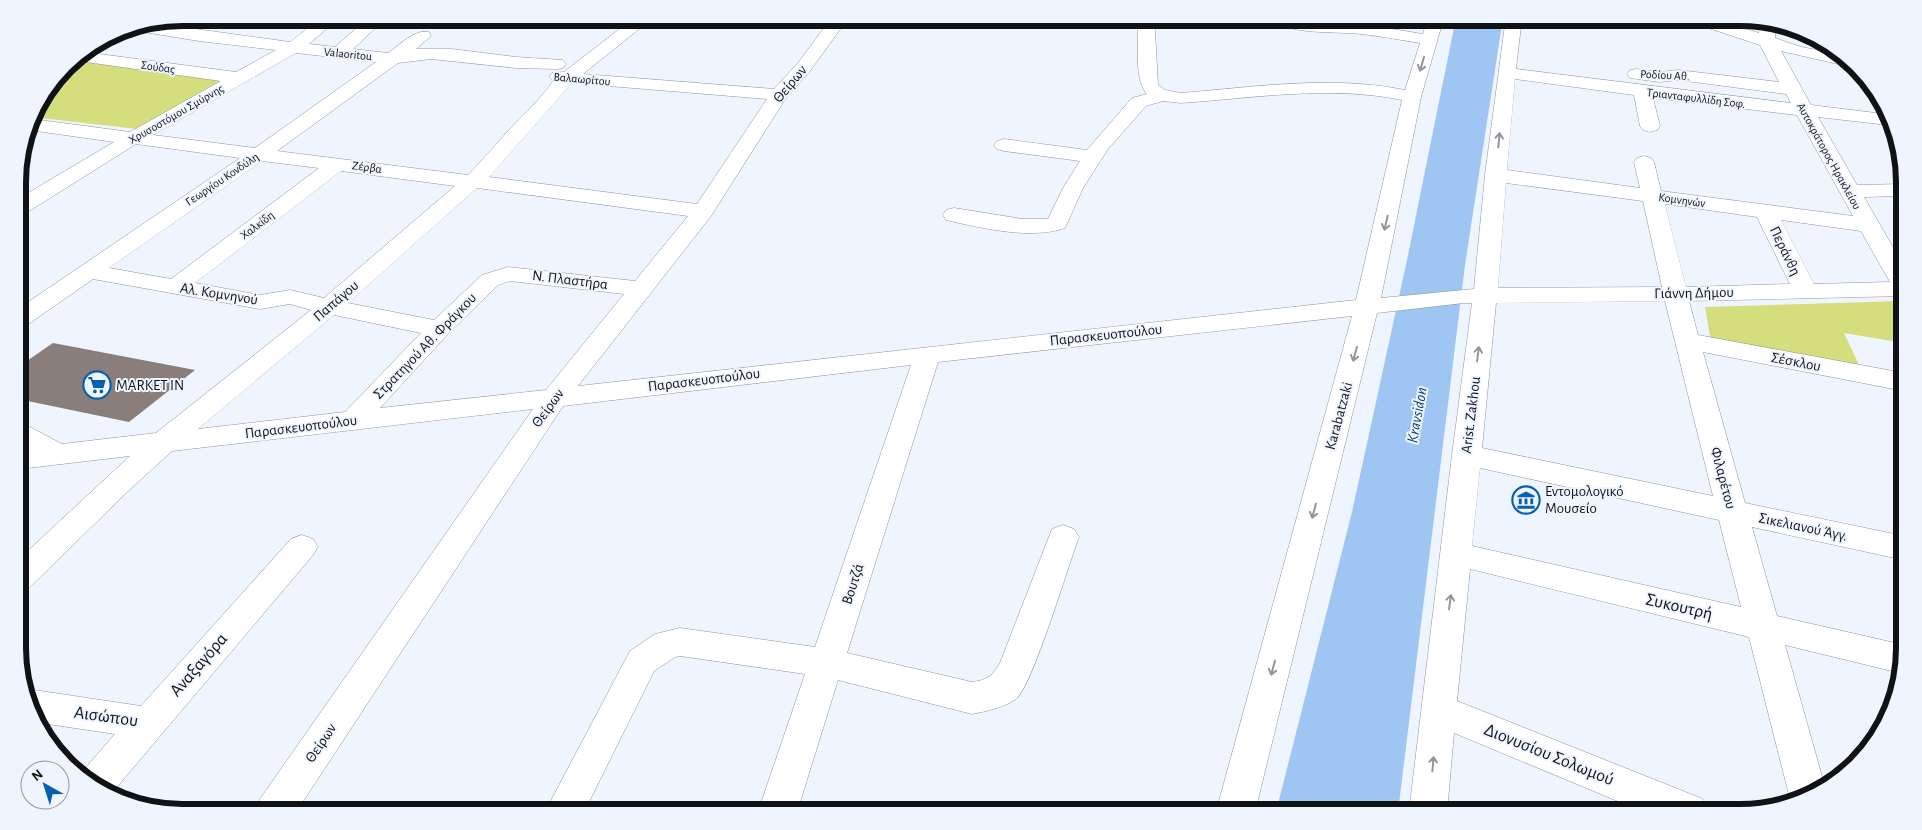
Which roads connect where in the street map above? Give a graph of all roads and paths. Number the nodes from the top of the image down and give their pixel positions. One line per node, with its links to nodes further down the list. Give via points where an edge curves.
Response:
1 (216, 26): 13 (street)
2 (322, 26): 16 (street, Χρυσοστόμου Σμύρνης)
3 (370, 26): 17 (street)
4 (631, 26): 21 (street, Παπάγου)
5 (834, 26): 26 (street, Θείρων, via 804,67)
6 (1146, 26): 27 (street, via 1148,82 1153,91)
7 (1307, 26): 15 (street, via 1352,28)
8 (1433, 26): 15 (street, Karabatzaki)
9 (1513, 26): 22 (street, Arist. Zakhou)
10 (1734, 26): 12 (street)
11 (154, 29): 13 (street, Valaoritou)
12 (1767, 32): 19 (street, via 1798,51); 24 (street, Αυτοκράτορος Ηρακλείου)
13 (199, 36): 16 (street, Valaoritou)
14 (424, 36): 20 (street, Γεωργίου Κονδύλη)
15 (1429, 40): 28 (street, Karabatzaki, one-way to 28)
16 (292, 48): 17 (street, Valaoritou); 23 (street, Χρυσοστόμου Σμύρνης)
17 (339, 53): 20 (street, Valaoritou)
18 (88, 57): 23 (street, Σούδας)
19 (1836, 59)
20 (388, 62): 21 (street, Βαλαωρίτου); 35 (street, Γεωργίου Κονδύλη)
21 (561, 64): 26 (street, Βαλαωρίτου); 40 (street, Παπάγου, via 560,84 553,95)
22 (1507, 65): 24 (street, Ροδίου Αθ., via 1660,77 1678,75); 25 (street, Τριανταφυλλίδη Σοφ.); 39 (street, Arist. Zakhou, one-way to 22)
23 (240, 78): 33 (street, Χρυσοστόμου Σμύρνης)
24 (1792, 90): 29 (street, Αυτοκράτορος Ηρακλείου)
25 (1642, 91): 29 (street, Τριανταφυλλίδη Σοφ.); 31 (street)
26 (778, 95): 45 (street, Θείρων)
27 (1164, 96): 28 (street, via 1181,98 1291,88 1346,87); 36 (street, via 1139,102)
28 (1412, 97): 58 (street, Karabatzaki, one-way to 58)
29 (1804, 110): 30 (street, Τριανταφυλλίδη Σοφ.); 41 (street, Αυτοκράτορος Ηρακλείου)
30 (1883, 120)
31 (1650, 126)
32 (36, 127): 33 (street, Ζέρβα)
33 (135, 138): 35 (street, Ζέρβα); 44 (street, Χρυσοστόμου Σμύρνης)
34 (1004, 146): 36 (street)
35 (259, 153): 38 (street, Ζέρβα); 49 (street, Γεωργίου Κονδύλη)
36 (1091, 157): 47 (street, via 1053,226 1031,227)
37 (1644, 162): 43 (street, Φιλαρέτου)
38 (338, 163): 40 (street, Ζέρβα); 52 (street, Χαλκίδη)
39 (1495, 175): 43 (street, Κομνηνών); 57 (street, Arist. Zakhou)
40 (473, 181): 45 (street, Ζέρβα); 59 (street, Παπάγου)
41 (1849, 190): 42 (street); 48 (street, Αυτοκράτορος Ηρακλείου)
42 (1896, 190)
43 (1652, 197): 46 (street, Κομνηνών); 56 (street, Φιλαρέτου)
44 (27, 203)
45 (703, 211): 54 (street, Θείρων)
46 (1766, 212): 48 (street, Κομνηνών); 55 (street, Περάνθη)
47 (954, 215)
48 (1868, 225): 50 (street, Αυτοκράτορος Ηρακλείου)
49 (87, 271): 52 (street, Αλ. Κομνηνού); 60 (street, Γεωργίου Κονδύλη)
50 (1896, 273)
51 (498, 276): 54 (street, Ν. Πλαστήρα, via 519,274); 61 (street, Στρατηγού Αθ. Φράγκου)
52 (175, 287): 59 (street, Αλ. Κομνηνού, via 260,302 290,297)
53 (1896, 287): 55 (street, Γιάννη Δήμου)
54 (641, 289): 65 (street, Θείρων)
55 (1805, 290): 56 (street, Γιάννη Δήμου)
56 (1676, 294): 57 (street, Γιάννη Δήμου); 62 (street, Φιλαρέτου)
57 (1474, 296): 58 (street, Γιάννη Δήμου); 70 (street, Arist. Zakhou, one-way to 57)
58 (1378, 305): 63 (street, Παρασκευοπούλου); 86 (street, Karabatzaki, one-way to 86)
59 (329, 307): 61 (street, Αλ. Κομνηνού); 68 (street, Παπάγου)
60 (27, 314)
61 (439, 330): 66 (street, Στρατηγού Αθ. Φράγκου)
62 (1687, 341): 64 (street, Σέσκλου); 72 (street, Φιλαρέτου)
63 (927, 355): 65 (street, Παρασκευοπούλου); 80 (street, Βουτζά)
64 (1896, 380)
65 (555, 397): 66 (street, Παρασκευοπούλου); 89 (street, Θείρων)
66 (354, 420): 68 (street, Παρασκευοπούλου)
67 (26, 438): 69 (street)
68 (163, 443): 69 (street, Παρασκευοπούλου); 77 (street, Παπάγου)
69 (59, 455): 71 (street, Παρασκευοπούλου)
70 (1466, 455): 72 (street, Σικελιανού Άγγ.); 76 (street, Arist. Zakhou)
71 (26, 458)
72 (1732, 512): 74 (street, Σικελιανού Άγγ.); 78 (street, Φιλαρέτου)
73 (1063, 537): 80 (street, via 1016,667 1005,687 990,695 972,698)
74 (1896, 546)
75 (302, 548): 83 (street, Αναξαγόρα)
76 (1456, 554): 78 (street, Συκουτρή); 82 (street, Arist. Zakhou, one-way to 76)
77 (26, 571)
78 (1762, 626): 79 (street, Συκουτρή); 85 (street, Φιλαρέτου)
79 (1895, 657)
80 (827, 663): 90 (street, via 680,642 667,644 642,661); 91 (street, Βουτζά)
81 (38, 707): 83 (street, Αισώπου)
82 (1438, 710): 87 (street, Arist. Zakhou, one-way to 82); 88 (street, Διονυσίου Σολωμού)
83 (148, 723): 84 (street, Αναξαγόρα)
84 (98, 779)
85 (1806, 789)
86 (1238, 803)
87 (1429, 803)
88 (1667, 803)
89 (279, 804)
90 (569, 804)
91 (781, 804)

